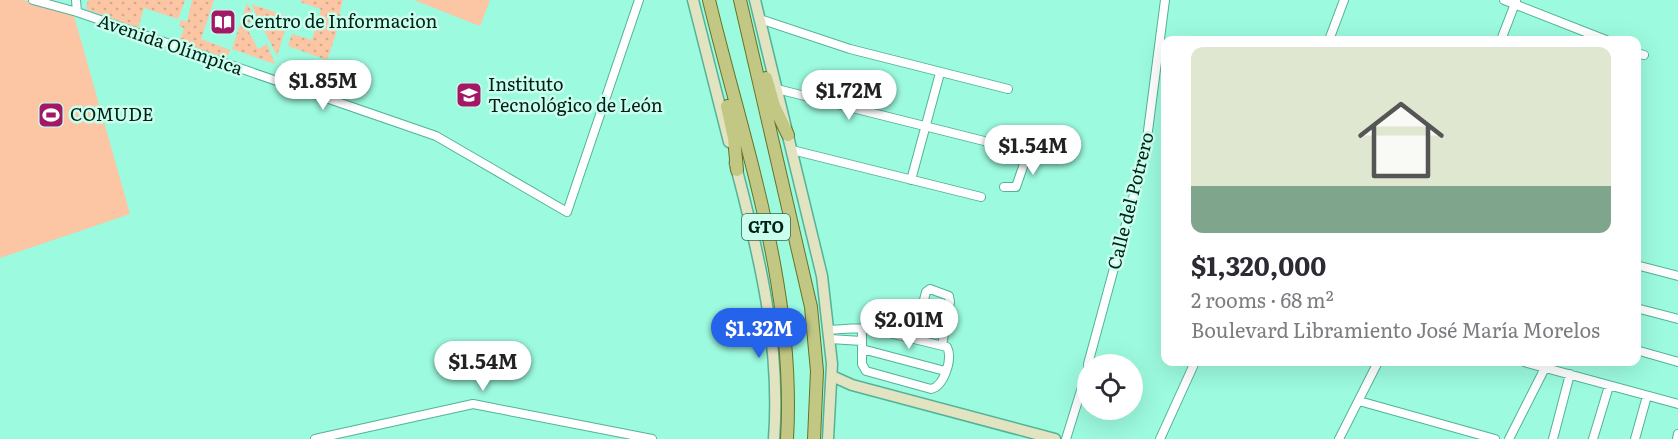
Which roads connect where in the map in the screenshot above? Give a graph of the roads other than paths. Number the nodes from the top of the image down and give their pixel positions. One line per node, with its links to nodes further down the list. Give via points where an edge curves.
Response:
1 (33, 0): 12 (street, Avenida Olímpica)
2 (76, 0): 12 (street)
3 (639, 0): 12 (street, Avenida Olímpica, via 567,212 436,136)
4 (693, 0): 24 (street)
5 (709, 0): 13 (main road, GTO)
6 (755, 0): 14 (street)
7 (1165, 0): 38 (street, Calle del Potrero, via 1145,154)
8 (1344, 0): 15 (street)
9 (1503, 0): 10 (street)
10 (1515, 2): 16 (street); 17 (street)
11 (740, 3): 22 (main road, via 756,41 774,106); 59 (main road, GTO, via 811,307 817,371)
12 (77, 12)
13 (714, 19): 24 (main road); 58 (main road, GTO, via 778,279 788,368)
14 (760, 19): 18 (street, via 801,35); 19 (street)
15 (1330, 36)
16 (1502, 36)
17 (1596, 36)
18 (940, 73): 20 (street); 21 (street)
19 (777, 89): 21 (street); 22 (street)
20 (1008, 89)
21 (927, 128): 25 (street); 26 (street, via 1023,152 1026,158 1016,187)
22 (788, 135): 23 (street)
23 (792, 150): 25 (street); 33 (street, via 818,255)
24 (737, 170): 57 (street, via 769,309 775,381)
25 (911, 180): 27 (street)
26 (1004, 187)
27 (981, 197)
28 (1641, 266): 29 (street)
29 (1678, 276)
30 (1641, 309): 31 (street)
31 (1678, 319)
32 (862, 328): 33 (street); 34 (street); 35 (street)
33 (829, 334): 35 (street); 46 (street)
34 (914, 338): 36 (street); 36 (street, via 926,292 937,291 950,298)
35 (862, 345): 44 (street); 44 (street, via 862,367 866,371 934,389)
36 (942, 345): 44 (street, via 950,354)
37 (1641, 351): 39 (street)
38 (1091, 354)
39 (1678, 362)
40 (1193, 366): 64 (street)
41 (1376, 366): 50 (street)
42 (1546, 366): 66 (street)
43 (1552, 366): 45 (street)
44 (945, 371)
45 (1570, 374): 47 (street); 67 (street)
46 (832, 376): 49 (street); 62 (street, via 852,385)
47 (1609, 386): 48 (street); 68 (street)
48 (1647, 396): 52 (street); 69 (street)
49 (831, 398): 60 (street); 61 (street, via 854,390)
50 (1359, 401): 54 (street); 65 (street)
51 (1077, 402): 63 (street, Calle del Potrero)
52 (1678, 404)
53 (1678, 434): 70 (street)
54 (1342, 438)
55 (315, 439): 56 (street, via 473,404)
56 (652, 439)
57 (774, 439)
58 (787, 439)
59 (814, 439)
60 (828, 439)
61 (1028, 439)
62 (1054, 439)
63 (1066, 439)
64 (1160, 439)
65 (1495, 439)
66 (1509, 439)
67 (1553, 439)
68 (1593, 439)
69 (1635, 439)
70 (1677, 439)

